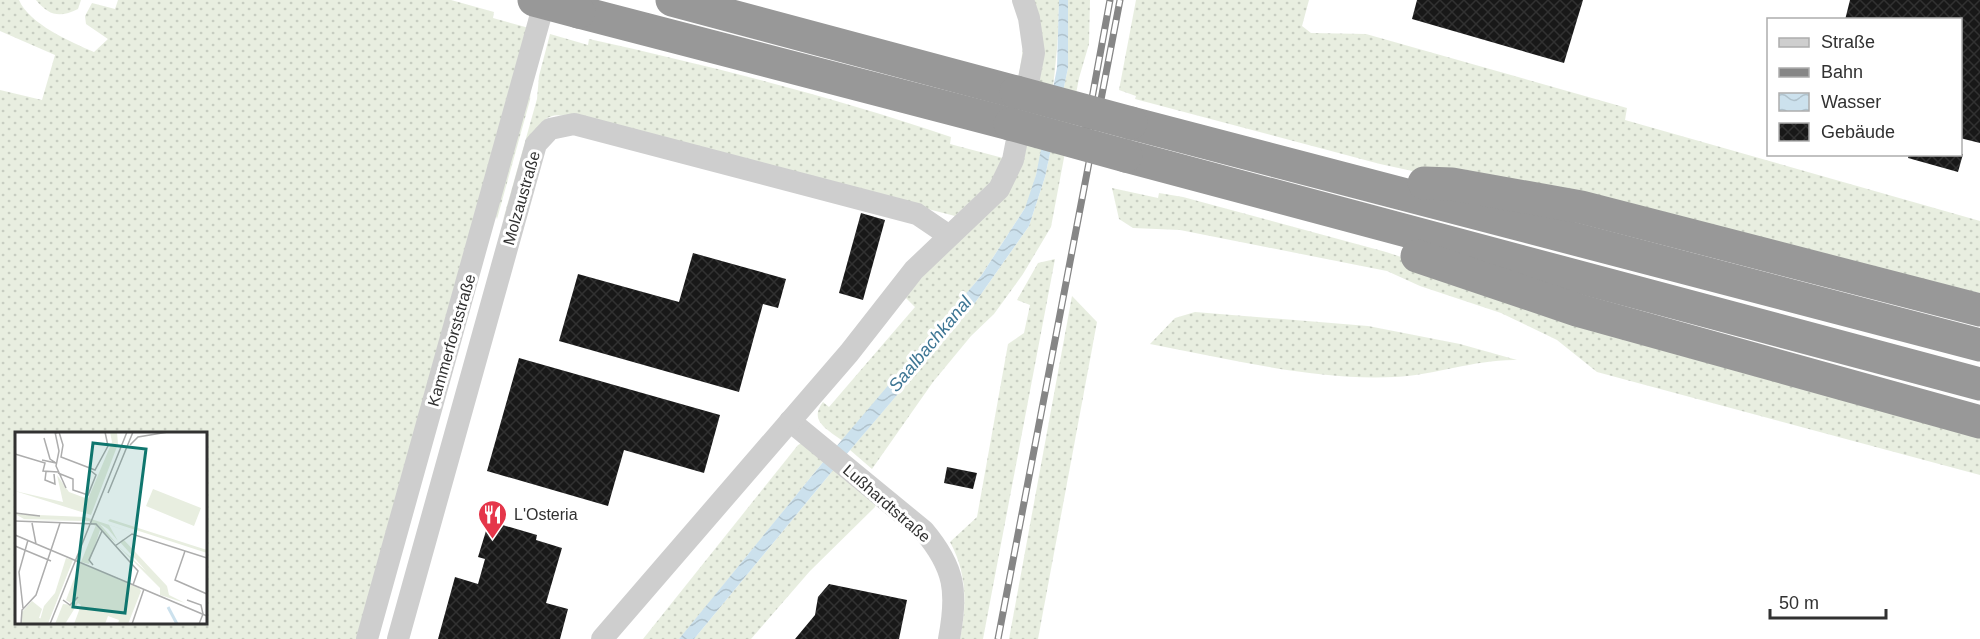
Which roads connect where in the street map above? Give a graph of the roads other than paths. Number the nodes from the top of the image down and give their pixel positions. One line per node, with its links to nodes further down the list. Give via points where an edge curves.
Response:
1 (534, 0): 5 (highway, bridge)
2 (545, 0): 16 (street, Kammerforststraße)
3 (672, 0): 5 (highway)
4 (1023, 0): 5 (street, via 1034,53)
5 (1016, 111): 6 (highway, bridge, via 1131,123); 7 (highway, bridge, via 1126,156); 8 (street, via 1013,160 999,189)
6 (1330, 176): 9 (highway, via 1452,184 1581,207); 12 (highway)
7 (1324, 210): 13 (highway); 15 (highway, via 1408,253 1577,310)
8 (948, 235): 14 (street, via 914,270); 17 (street, Molzaustraße, via 917,214 780,177 574,124 550,129 536,144)
9 (1911, 291): 10 (highway); 11 (highway)
10 (1980, 299)
11 (1980, 310)
12 (1980, 345)
13 (1980, 384)
14 (790, 421): 18 (street); 19 (street, Lußhardtstraße, via 924,531 943,556 954,588)
15 (1975, 422)
16 (367, 639)
17 (398, 639)
18 (602, 639)
19 (949, 639)

